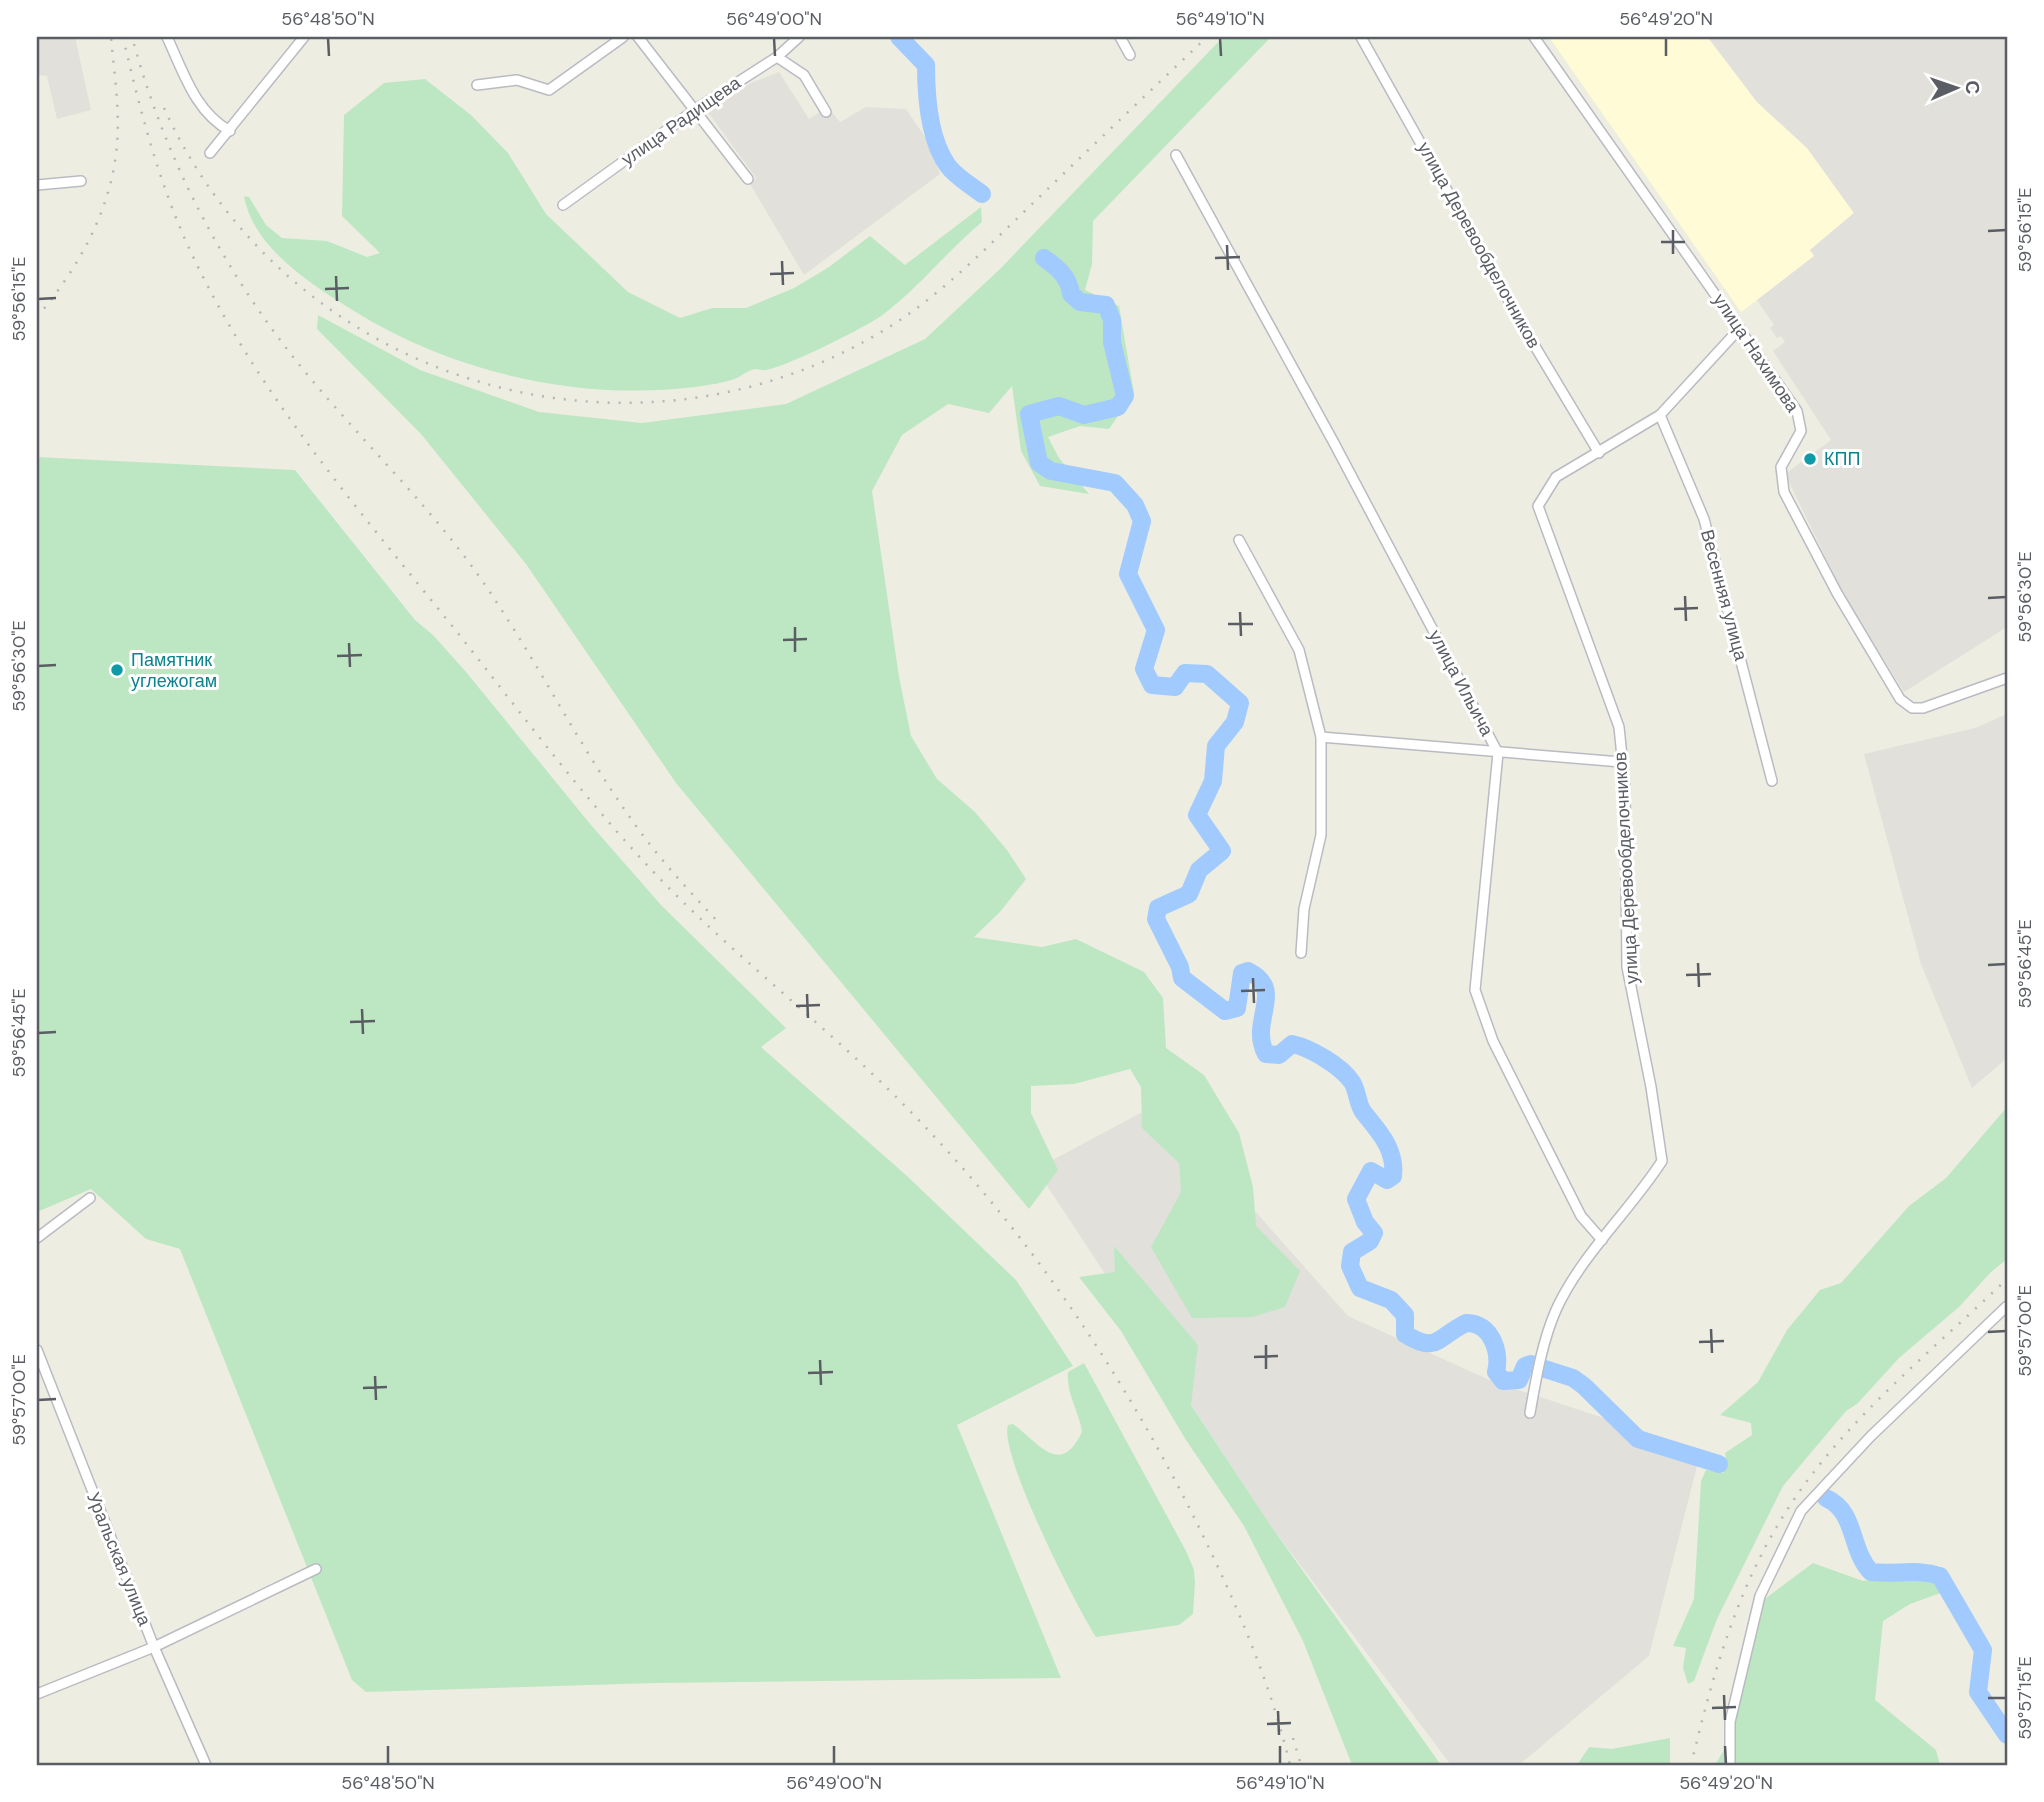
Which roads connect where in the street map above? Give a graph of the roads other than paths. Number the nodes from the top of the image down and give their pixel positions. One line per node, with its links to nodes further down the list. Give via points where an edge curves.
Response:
1 (167, 37): 14 (street, via 197,100 214,122)
2 (304, 37): 14 (street)
3 (623, 37): 11 (street, via 549,90 517,80)
4 (638, 37): 12 (street)
5 (799, 37): 10 (street, улица Радищева)
6 (1120, 37): 9 (street)
7 (1361, 37): 23 (street, улица Деревообделочников)
8 (1534, 37): 21 (street, улица Нахимова)
9 (1130, 55)
10 (777, 57): 12 (street, улица Радищева); 13 (street, via 804,75)
11 (477, 85)
12 (696, 109): 17 (street); 20 (street, улица Радищева)
13 (825, 112)
14 (230, 131): 15 (street)
15 (210, 153)
16 (1176, 155): 27 (street, улица Ильича)
17 (748, 178)
18 (81, 181): 19 (street)
19 (37, 185)
20 (563, 205)
21 (1741, 328): 22 (street); 25 (street, улица Нахимова, via 1800,417 1801,431 1780,467 1789,502 1900,699 1912,708 1923,708)
22 (1660, 415): 23 (street); 29 (street, Весенняя улица, via 1704,519)
23 (1599, 453): 28 (street, улица Деревообделочников, via 1556,477 1538,506 1619,727)
24 (1240, 540): 26 (street, via 1299,650)
25 (2007, 678)
26 (1321, 737): 27 (street); 30 (street, via 1321,835 1304,909)
27 (1498, 753): 28 (street); 33 (street, улица Ильича, via 1475,990 1493,1041 1581,1216)
28 (1621, 762): 33 (street, улица Деревообделочников, via 1627,967 1662,1161 1640,1196)
29 (1772, 781)
30 (1301, 953)
31 (90, 1198): 32 (street)
32 (37, 1238)
33 (1602, 1240): 36 (street, улица Деревообделочников, via 1556,1310 1541,1355)
34 (2007, 1306): 41 (street, via 1871,1436 1801,1511 1760,1596 1730,1722)
35 (37, 1350): 38 (street, Уральская улица)
36 (1530, 1413)
37 (316, 1569): 38 (street)
38 (155, 1647): 39 (street); 40 (street, Уральская улица)
39 (37, 1694)
40 (206, 1765)
41 (1730, 1765)

